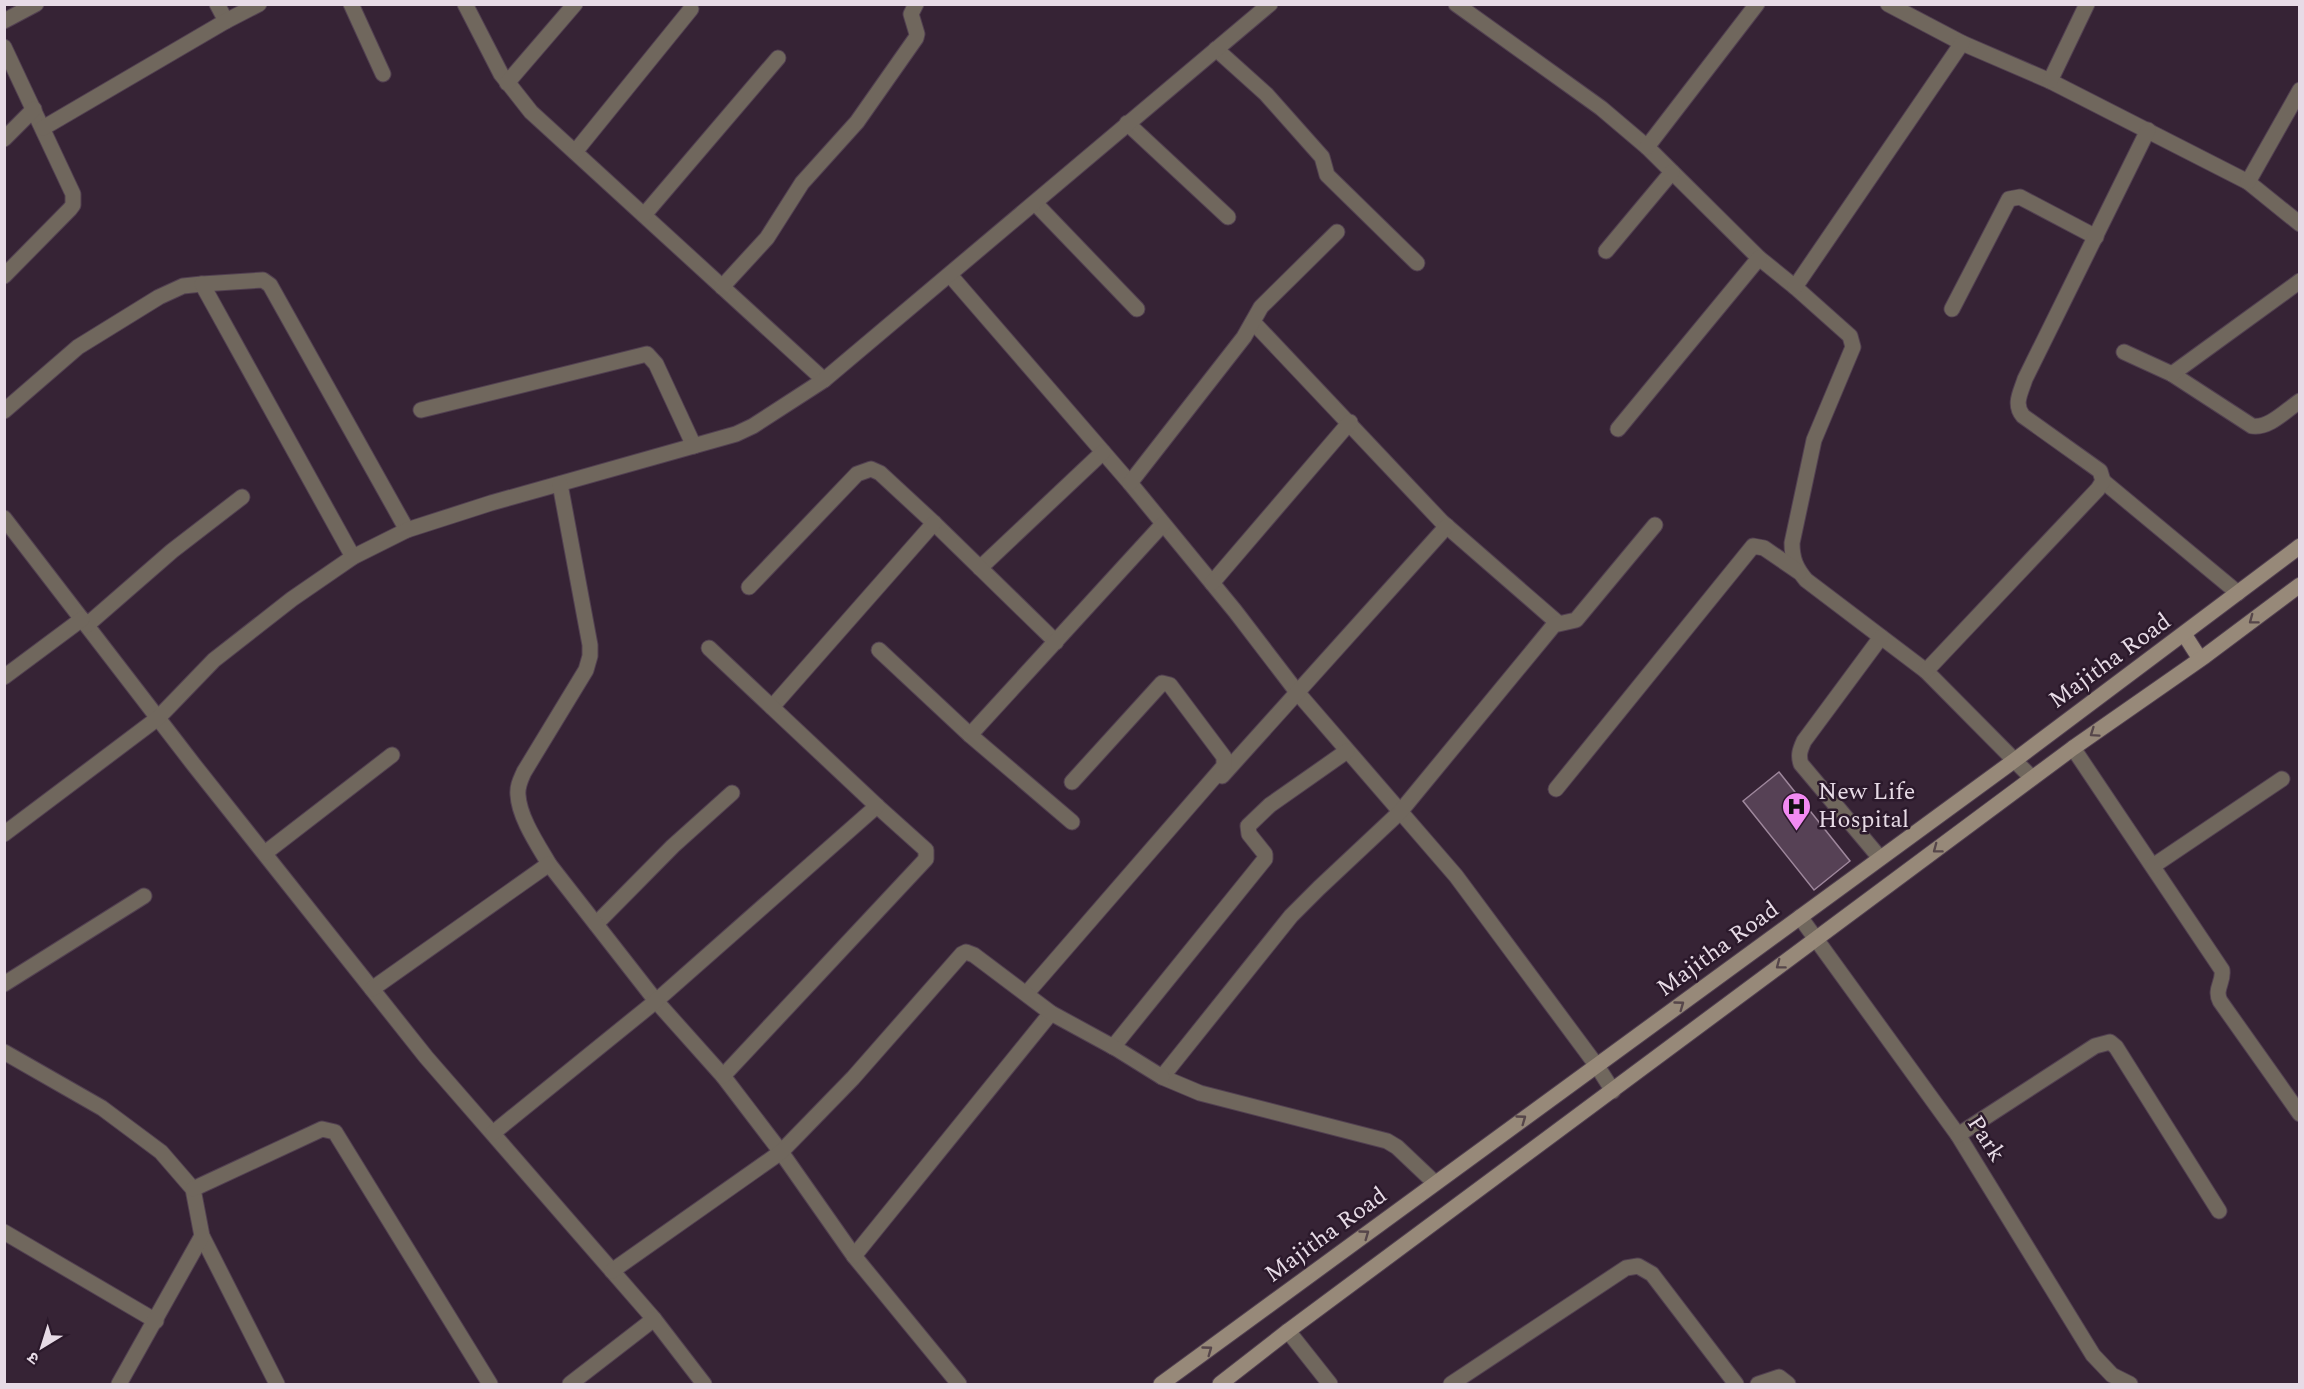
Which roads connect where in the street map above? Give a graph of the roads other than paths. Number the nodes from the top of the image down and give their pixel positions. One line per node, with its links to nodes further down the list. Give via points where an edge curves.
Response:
1 (36, 4): 14 (street)
2 (217, 4): 15 (street)
3 (259, 4): 15 (street)
4 (351, 4): 20 (street)
5 (465, 4): 22 (street)
6 (575, 4): 22 (street)
7 (916, 4): 46 (street, via 911,14 916,38 857,122 808,175 757,250)
8 (1270, 4): 18 (street)
9 (1757, 4): 29 (street)
10 (1888, 4): 16 (street)
11 (2087, 4): 21 (street)
12 (1466, 7): 29 (street)
13 (691, 9): 30 (street)
14 (4, 21)
15 (226, 21): 26 (street)
16 (1962, 43): 21 (street); 47 (street)
17 (4, 47): 24 (street)
18 (1216, 49): 25 (street); 41 (street, via 1266,94 1322,157 1327,175)
19 (778, 58): 34 (street)
20 (383, 74)
21 (2049, 81): 27 (street)
22 (507, 83): 30 (street, via 531,112)
23 (2300, 90): 32 (street)
24 (34, 109): 26 (street); 28 (street)
25 (1127, 123): 33 (street); 35 (street)
26 (43, 128): 43 (street, via 73,194 73,205)
27 (2148, 130): 32 (street); 38 (street)
28 (4, 139)
29 (1647, 147): 31 (street)
30 (575, 152): 34 (street)
31 (1672, 172): 39 (street); 40 (street)
32 (2248, 182): 36 (street)
33 (1035, 203): 42 (street); 48 (street)
34 (644, 215): 46 (street)
35 (1228, 217)
36 (2300, 224)
37 (1337, 232): 50 (street, via 1266,301)
38 (2096, 237): 49 (street, via 2020,197 2009,199); 61 (street, via 2017,401 2023,416 2100,471)
39 (1606, 251)
40 (1759, 258): 47 (street); 58 (street)
41 (1417, 263)
42 (950, 275): 53 (street); 60 (street)
43 (4, 276)
44 (2300, 281): 52 (street)
45 (202, 284): 56 (street, via 183,286 159,297 78,347); 70 (street, via 263,280 270,285); 72 (street)
46 (722, 287): 53 (street)
47 (1795, 287): 74 (street, via 1846,331 1853,347 1808,460 1792,543 1792,556)
48 (1137, 309)
49 (1952, 309)
50 (1253, 322): 57 (street); 62 (street)
51 (2124, 352): 52 (street)
52 (2172, 374): 54 (street, via 2252,426 2266,425)
53 (824, 380): 59 (street, via 753,426)
54 (2300, 401)
55 (421, 410): 59 (street, via 647,354 656,364)
56 (4, 411)
57 (1350, 422): 69 (street); 75 (street)
58 (1618, 429)
59 (694, 446): 63 (street)
60 (1103, 452): 62 (street); 73 (street)
61 (2103, 481): 78 (street); 87 (street)
62 (1130, 483): 67 (street)
63 (560, 484): 70 (street); 108 (street, via 590,656 586,670 518,786 528,827)
64 (242, 497): 79 (street)
65 (4, 518): 79 (street)
66 (934, 523): 73 (street); 77 (street, via 880,473 864,470); 90 (street)
67 (1163, 524): 75 (street); 83 (street)
68 (1655, 525): 80 (street, via 1576,620)
69 (1447, 526): 80 (street); 89 (street)
70 (407, 530): 72 (street)
71 (2300, 546): 78 (main road, Majitha Road)
72 (353, 557): 91 (street, via 214,660)
73 (980, 568): 83 (street)
74 (1799, 572): 82 (street); 100 (street, via 1764,548 1753,546)
75 (1212, 583): 89 (street)
76 (2300, 585): 86 (main road, Majitha Road, one-way to 86)
77 (749, 586)
78 (2238, 593): 81 (main road, Majitha Road)
79 (84, 622): 88 (street); 91 (street)
80 (1558, 623): 103 (street)
81 (2184, 634): 86 (main road); 96 (main road, Majitha Road)
82 (1881, 637): 87 (street); 107 (street, via 1799,750 1801,764)
83 (1056, 642): 92 (street)
84 (709, 648): 90 (street)
85 (879, 650): 92 (street)
86 (2200, 659): 93 (main road, Majitha Road, one-way to 93)
87 (1926, 671): 96 (street)
88 (4, 677)
89 (1297, 692): 94 (street); 113 (street)
90 (772, 707): 102 (street)
91 (158, 718): 105 (street); 106 (street)
92 (970, 735): 104 (street)
93 (2073, 748): 97 (main road, Majitha Road); 109 (street)
94 (1347, 751): 103 (street); 120 (street, via 1270,805 1248,826 1265,859)
95 (392, 755): 106 (street)
96 (2014, 760): 97 (street); 107 (main road, Majitha Road)
97 (2032, 778): 114 (main road, Majitha Road, one-way to 114)
98 (2282, 779): 109 (street)
99 (1072, 782): 113 (street, via 1162,683 1170,685 1225,761)
100 (1556, 789)
101 (732, 793): 112 (street)
102 (877, 806): 118 (street); 123 (street, via 926,850 926,859)
103 (1400, 812): 122 (street, via 1481,909); 124 (street, via 1291,916)
104 (1072, 822)
105 (4, 834)
106 (265, 853): 116 (street)
107 (1880, 858): 111 (main road, Majitha Road)
108 (549, 864): 112 (street); 116 (street)
109 (2153, 866): 126 (street, via 2222,970 2217,995 2223,1006)
110 (144, 896): 115 (street)
111 (1800, 917): 114 (street, Park); 122 (main road, Majitha Road, one-way to 111)
112 (596, 924): 118 (street)
113 (1086, 924): 117 (street)
114 (1815, 939): 125 (main road, Majitha Road, one-way to 125); 128 (street, Park)
115 (4, 984)
116 (372, 989): 127 (street)
117 (1027, 993): 119 (street); 129 (street, via 974,955 962,954 853,1078)
118 (656, 1001): 123 (street); 127 (street)
119 (1052, 1012): 120 (street); 135 (street)
120 (1113, 1047): 124 (street)
121 (4, 1052): 131 (street, via 102,1108 161,1152)
122 (1596, 1065): 125 (street); 130 (main road, Majitha Road, one-way to 122)
123 (723, 1076): 129 (street)
124 (1162, 1077): 130 (street, via 1200,1093 1387,1141)
125 (1613, 1091): 139 (main road, Majitha Road)
126 (2300, 1114)
127 (493, 1133): 136 (street)
128 (1958, 1135): 132 (street, via 2095,1046 2110,1042); 153 (street, Park, via 2093,1355)
129 (781, 1152): 135 (street); 136 (street)
130 (1435, 1183): 146 (main road, Majitha Road, one-way to 130)
131 (193, 1189): 134 (street); 142 (street, via 322,1129 335,1132)
132 (2219, 1211)
133 (4, 1232): 138 (street)
134 (202, 1236): 138 (street); 141 (street)
135 (854, 1256): 145 (street)
136 (612, 1271): 137 (street)
137 (654, 1319): 143 (street); 144 (street)
138 (156, 1321): 140 (street)
139 (1288, 1331): 147 (main road, Majitha Road); 148 (street)
140 (118, 1384)
141 (277, 1384)
142 (490, 1384)
143 (570, 1384)
144 (704, 1384)
145 (959, 1384)
146 (1161, 1384)
147 (1220, 1384)
148 (1330, 1384)
149 (1451, 1384): 150 (street, via 1626,1268 1638,1266 1652,1274)
150 (1736, 1384)
151 (1758, 1384): 152 (street, via 1779,1377)
152 (1788, 1384)
153 (2129, 1384)

